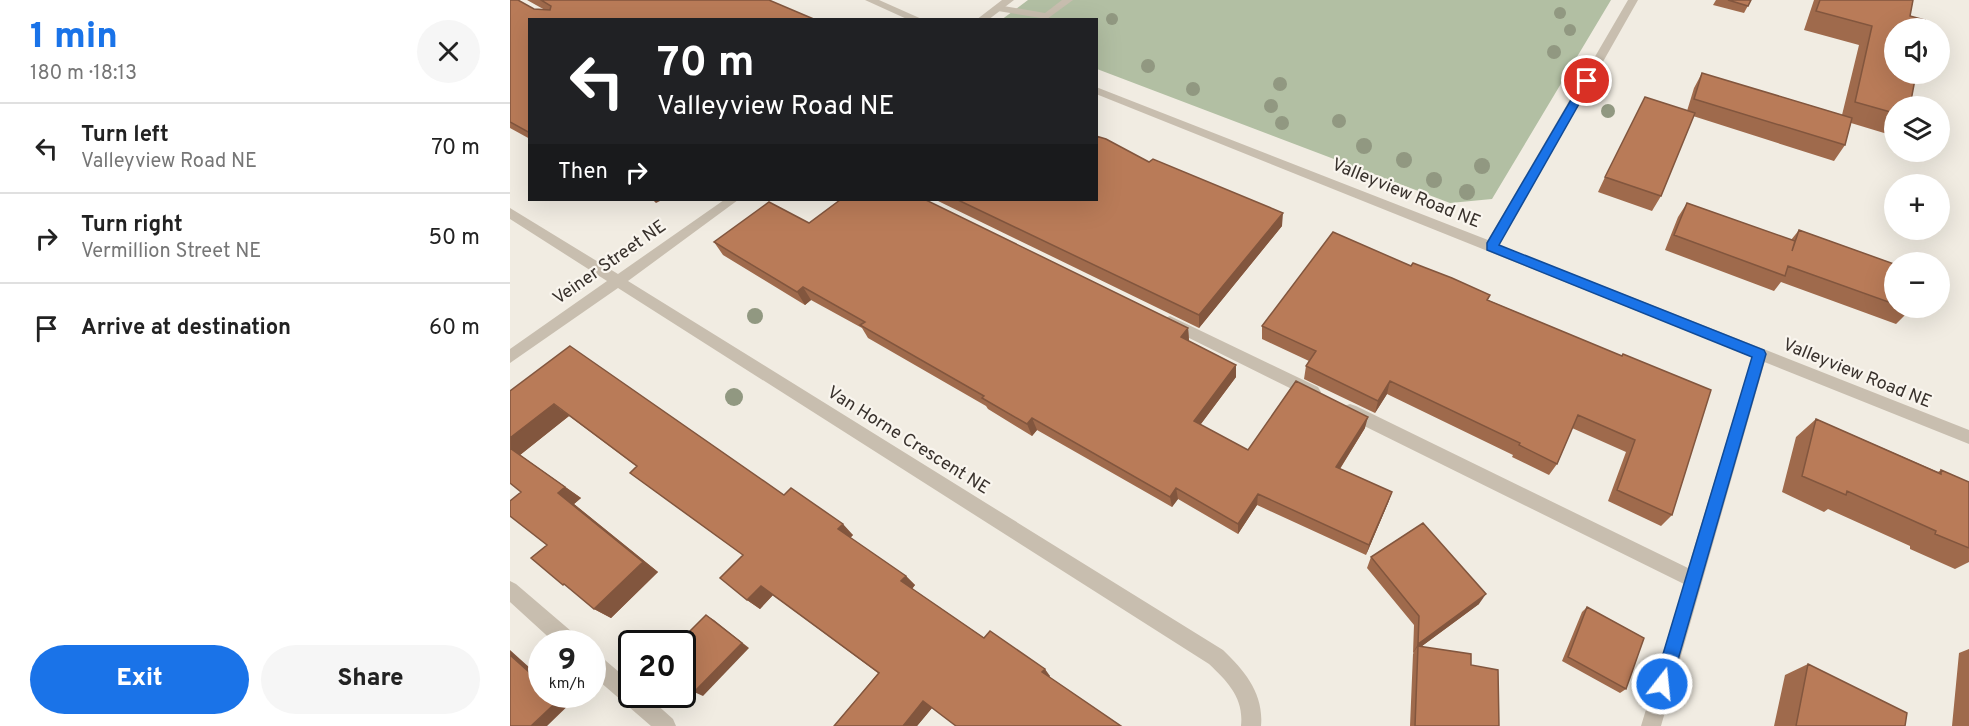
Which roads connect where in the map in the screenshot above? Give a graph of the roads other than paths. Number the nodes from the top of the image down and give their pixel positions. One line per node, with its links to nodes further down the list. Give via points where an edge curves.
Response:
1 (870, 0): 6 (street)
2 (1009, 0): 5 (street)
3 (1068, 0): 5 (street, via 1047,16)
4 (1633, 0): 11 (street)
5 (998, 8): 7 (street)
6 (914, 18)
7 (984, 18)
8 (1098, 91): 11 (street, Valleyview Road NE)
9 (731, 201): 12 (street, Veiner Street NE)
10 (510, 213): 12 (street, Van Horne Crescent NE)
11 (1491, 247): 14 (street, Valleyview Road NE)
12 (616, 281): 15 (street, Veiner Street NE); 22 (street, Van Horne Crescent NE, via 1216,657 1236,676 1249,697)
13 (1157, 316): 17 (street)
14 (1760, 354): 16 (street, Valleyview Road NE); 17 (street)
15 (510, 357)
16 (1969, 438)
17 (1692, 579): 23 (street)
18 (510, 590): 19 (street)
19 (555, 630)
20 (606, 674): 21 (street)
21 (666, 726)
22 (1251, 726)
23 (1651, 726)

